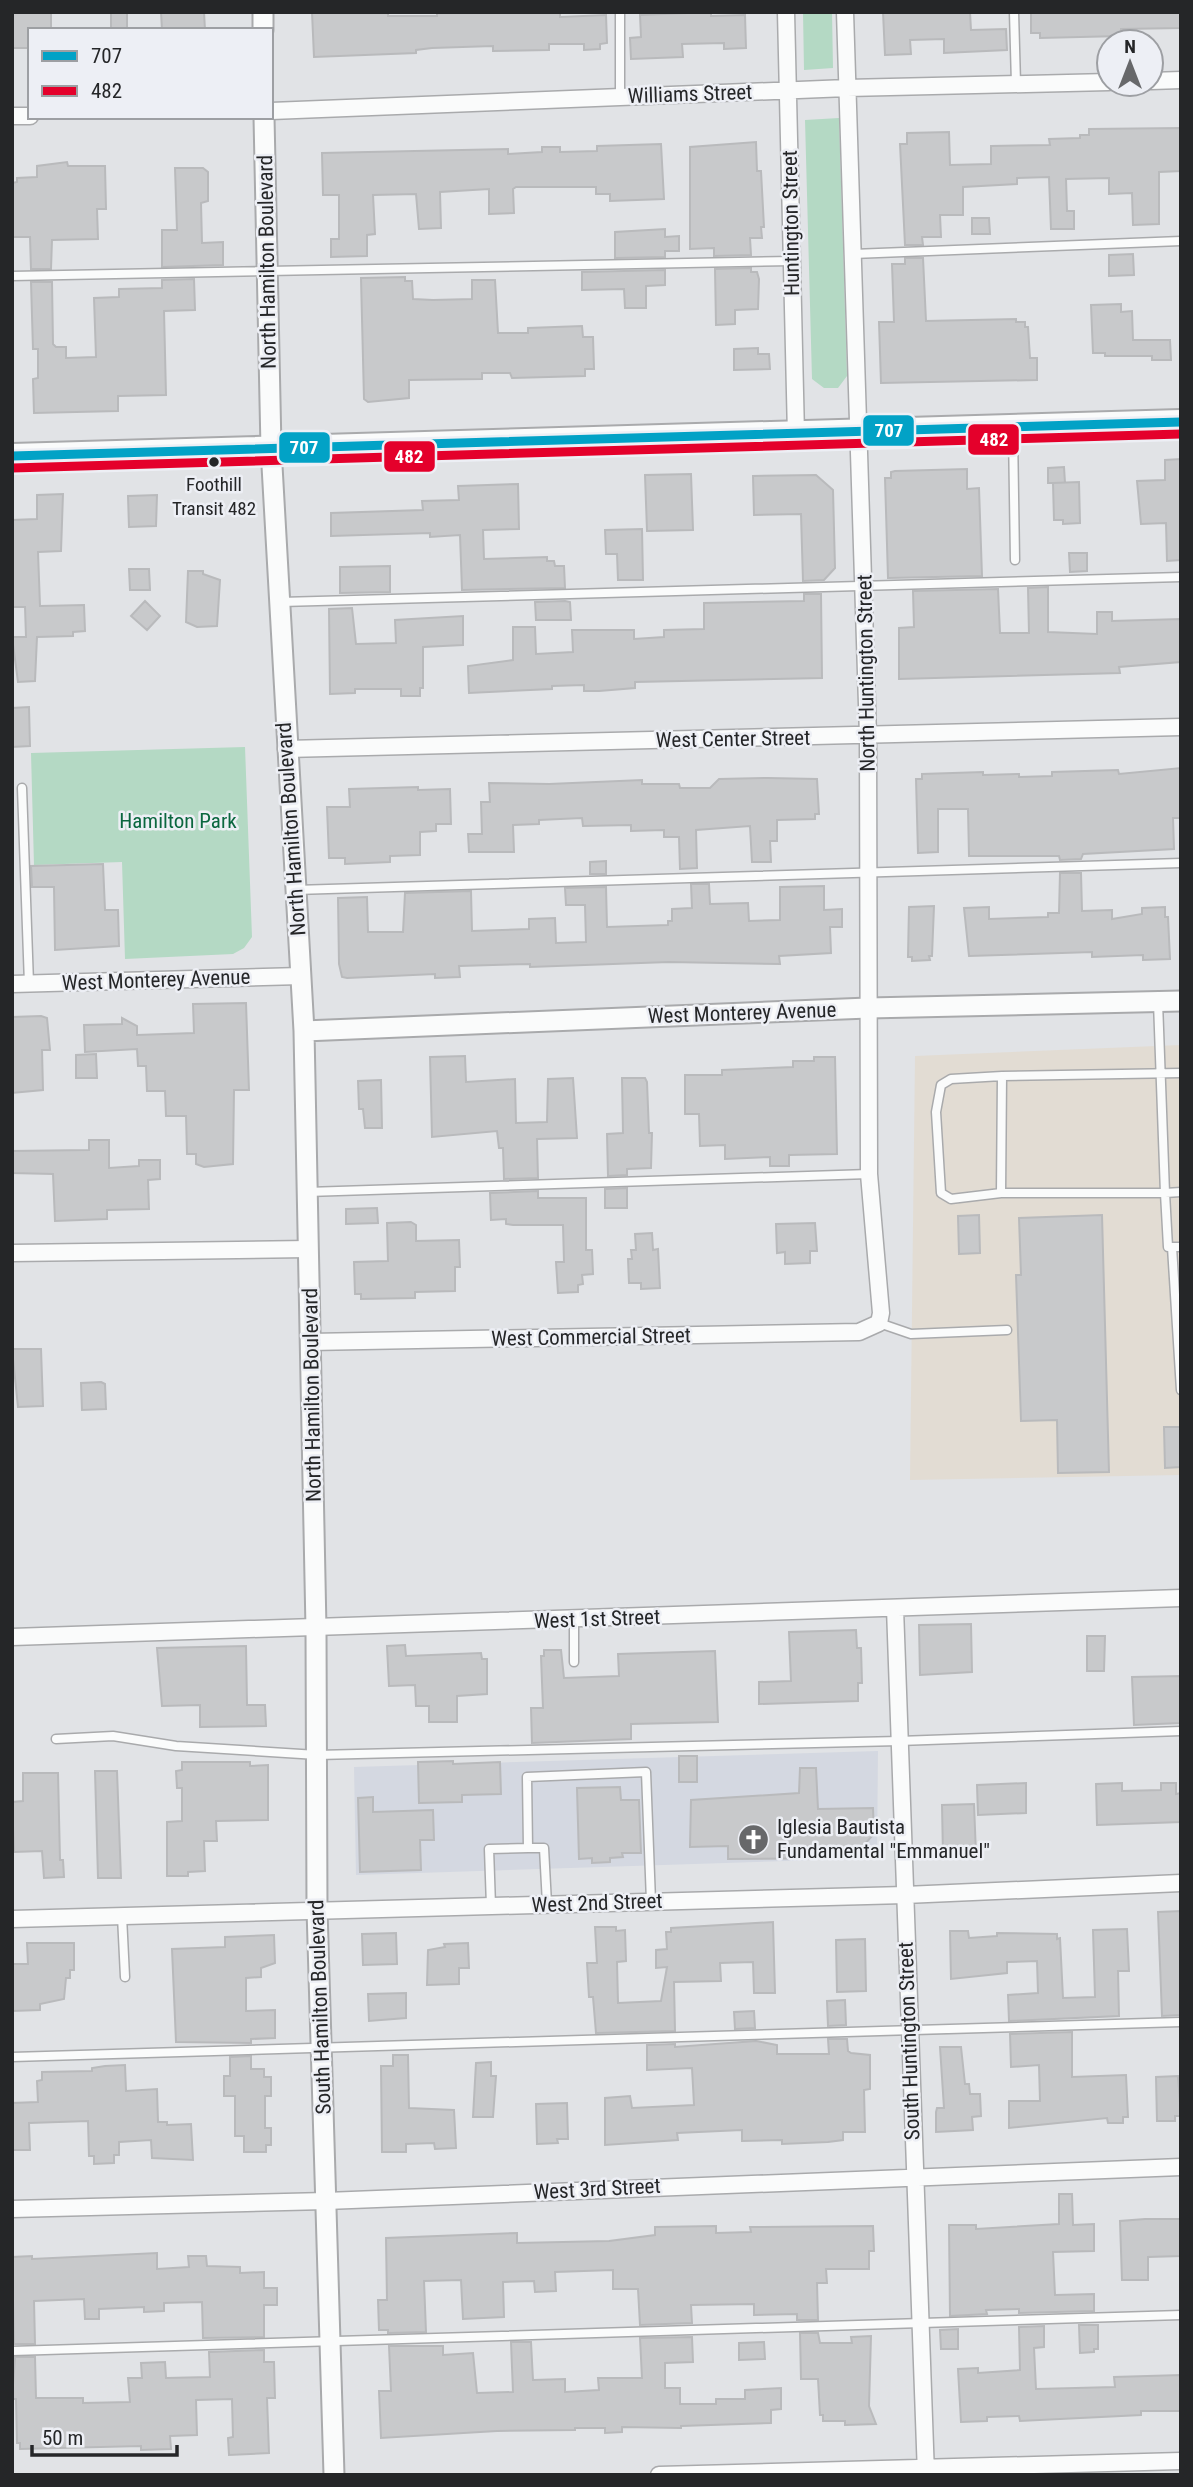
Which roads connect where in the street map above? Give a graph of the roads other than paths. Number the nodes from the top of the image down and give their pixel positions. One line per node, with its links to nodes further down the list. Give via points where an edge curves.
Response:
1 (620, 12): 9 (lane)
2 (786, 12): 8 (street, Huntington Street)
3 (845, 12): 7 (street, North Huntington Street)
4 (1014, 12): 6 (lane)
5 (1095, 82): 6 (street, Williams Street)
6 (1016, 84): 7 (street, Williams Street)
7 (847, 88): 8 (street, Williams Street); 13 (street, North Huntington Street)
8 (787, 91): 9 (street, Williams Street); 14 (street, Huntington Street)
9 (620, 97): 10 (street, Williams Street)
10 (273, 111)
11 (264, 119): 15 (street, North Hamilton Boulevard)
12 (1181, 241): 13 (lane)
13 (853, 254): 19 (street, North Huntington Street)
14 (792, 261): 15 (lane); 20 (street, Huntington Street)
15 (268, 272): 16 (lane); 21 (street, North Hamilton Boulevard)
16 (12, 276)
17 (1181, 422): 18 (main road)
18 (1013, 428): 19 (main road); 23 (lane)
19 (859, 433): 20 (main road); 25 (street, North Huntington Street)
20 (796, 435): 21 (main road)
21 (271, 448): 22 (main road); 26 (street, North Hamilton Boulevard)
22 (12, 456)
23 (1015, 560)
24 (1181, 577): 25 (lane)
25 (864, 587): 26 (lane); 28 (street, North Huntington Street)
26 (279, 602): 29 (street, North Hamilton Boulevard)
27 (1181, 727): 28 (street, West Center Street)
28 (869, 736): 29 (street, West Center Street); 32 (street, North Huntington Street)
29 (286, 749): 33 (street, North Hamilton Boulevard)
30 (22, 788): 35 (lane)
31 (1181, 863): 32 (lane)
32 (868, 873): 33 (lane); 38 (street, North Huntington Street)
33 (295, 890): 34 (street, North Hamilton Boulevard)
34 (301, 976): 35 (street, West Monterey Avenue); 39 (street, North Hamilton Boulevard)
35 (20, 984)
36 (1181, 1001): 37 (street, West Monterey Avenue)
37 (1158, 1002): 38 (street, West Monterey Avenue); 40 (lane)
38 (868, 1008): 39 (street, West Monterey Avenue); 43 (street, North Huntington Street)
39 (304, 1031): 44 (street, North Hamilton Boulevard)
40 (1161, 1073): 41 (lane); 42 (lane); 47 (lane)
41 (1181, 1073)
42 (1002, 1076): 46 (lane); 46 (lane, via 951,1079 941,1085 936,1112 941,1193 951,1199)
43 (869, 1174): 44 (lane); 51 (street, North Huntington Street, via 881,1312)
44 (307, 1192): 49 (street, North Hamilton Boulevard)
45 (1181, 1192): 47 (lane)
46 (1002, 1193): 47 (lane)
47 (1165, 1193): 48 (lane, via 1168,1247)
48 (1176, 1247): 54 (lane)
49 (308, 1249): 50 (street); 53 (street, North Hamilton Boulevard)
50 (12, 1253)
51 (875, 1326): 52 (lane, via 911,1334); 53 (street, West Commercial Street, via 845,1332)
52 (1007, 1330)
53 (310, 1342): 55 (street, North Hamilton Boulevard)
54 (1181, 1390)
55 (315, 1540): 59 (street, South Hamilton Boulevard)
56 (1181, 1598): 57 (street, West 1st Street)
57 (895, 1608): 58 (street, West 1st Street); 64 (street, South Huntington Street)
58 (574, 1619): 59 (street, West 1st Street); 61 (lane)
59 (316, 1629): 60 (street, West 1st Street); 65 (street, South Hamilton Boulevard)
60 (12, 1637)
61 (574, 1662)
62 (1181, 1731): 64 (lane)
63 (56, 1739): 65 (lane, via 113,1736 176,1746)
64 (899, 1741): 65 (lane); 68 (street, South Huntington Street)
65 (317, 1755): 72 (street, South Hamilton Boulevard)
66 (528, 1849): 69 (lane, via 527,1777 646,1772); 70 (lane, via 544,1849); 71 (lane, via 489,1849)
67 (1181, 1883): 68 (street, West 2nd Street)
68 (905, 1895): 69 (street, West 2nd Street); 77 (street, South Huntington Street)
69 (651, 1901): 70 (street, West 2nd Street)
70 (547, 1904): 71 (street, West 2nd Street)
71 (491, 1906): 72 (street, West 2nd Street)
72 (317, 1909): 73 (street, West 2nd Street); 78 (street, South Hamilton Boulevard)
73 (122, 1916): 74 (street, West 2nd Street); 75 (lane)
74 (12, 1919)
75 (125, 1977)
76 (1181, 2022): 77 (lane)
77 (909, 2032): 78 (lane); 81 (street, South Huntington Street)
78 (321, 2048): 79 (lane); 82 (street, South Hamilton Boulevard)
79 (12, 2057)
80 (1181, 2167): 81 (street, West 3rd Street)
81 (913, 2175): 82 (street, West 3rd Street); 85 (street, South Huntington Street)
82 (326, 2201): 83 (street, West 3rd Street); 86 (street, South Hamilton Boulevard)
83 (12, 2209)
84 (1181, 2315): 85 (lane)
85 (919, 2323): 86 (lane); 89 (street, South Huntington Street)
86 (330, 2343): 87 (lane); 90 (street, South Hamilton Boulevard)
87 (12, 2351)
88 (1181, 2461): 89 (street)
89 (926, 2471): 91 (street)
90 (334, 2475)
91 (659, 2475)

